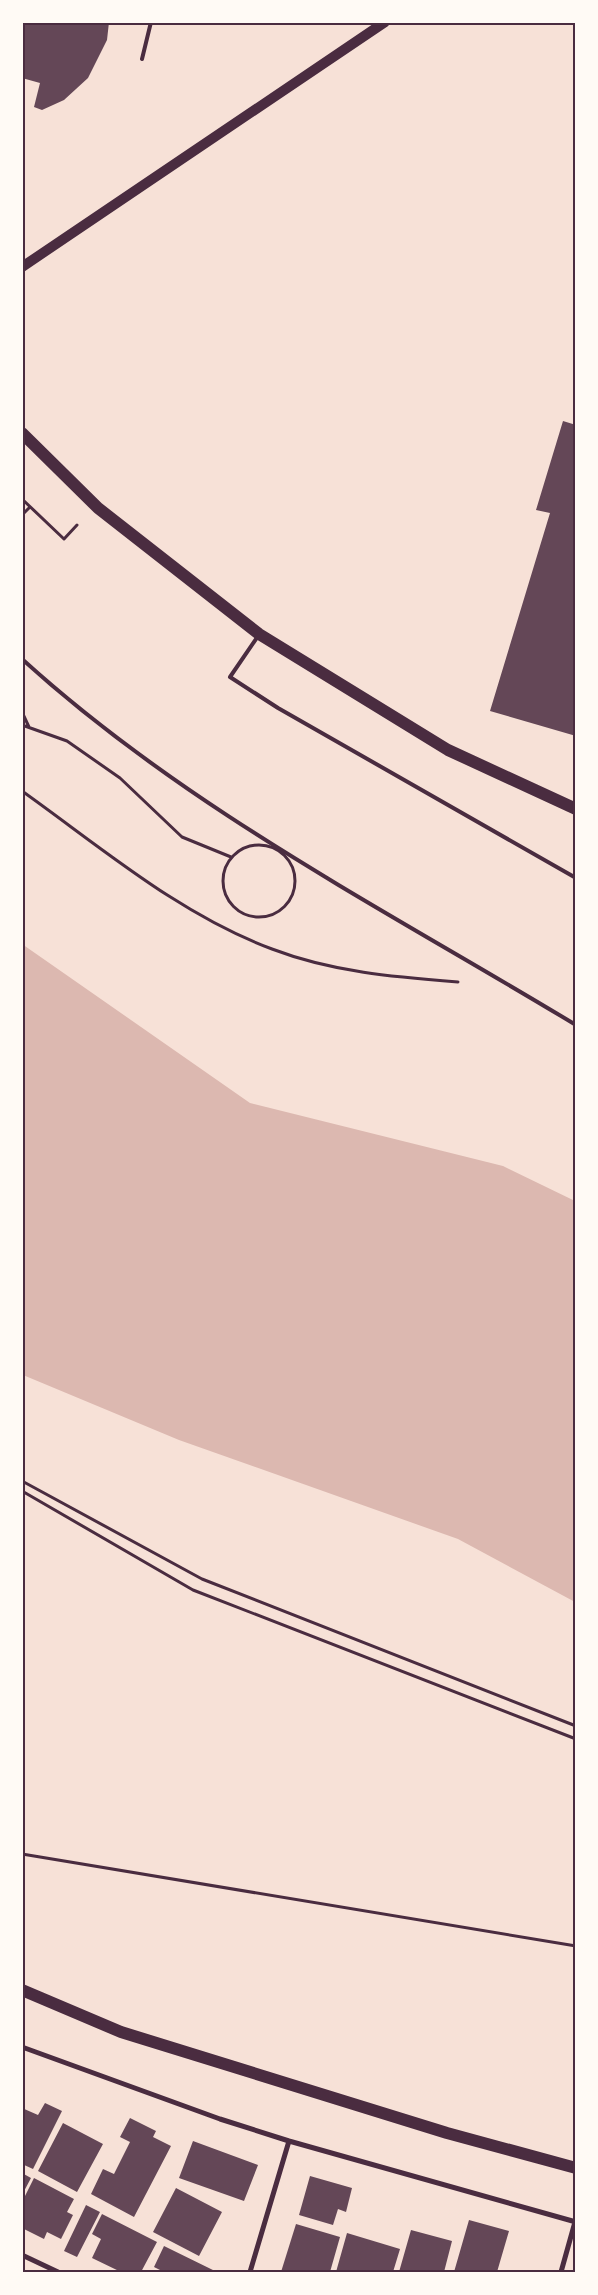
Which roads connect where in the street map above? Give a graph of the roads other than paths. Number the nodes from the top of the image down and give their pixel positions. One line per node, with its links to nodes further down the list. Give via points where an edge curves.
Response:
1 (151, 22): 3 (lane)
2 (385, 22): 4 (main road)
3 (142, 59)
4 (22, 267)
5 (22, 433): 6 (main road, via 98,508)
6 (259, 634): 8 (main road, via 448,750); 9 (lane, via 230,677 278,708)
7 (22, 659): 10 (lane, via 141,758 277,849)
8 (576, 809)
9 (576, 878)
10 (576, 1025)
11 (22, 1990): 14 (main road, via 122,2032 447,2133)
12 (22, 2047): 13 (street)
13 (289, 2141): 15 (street); 18 (street)
14 (576, 2168)
15 (575, 2222): 19 (street)
16 (22, 2255): 17 (street)
17 (58, 2272)
18 (250, 2272)
19 (561, 2272)

